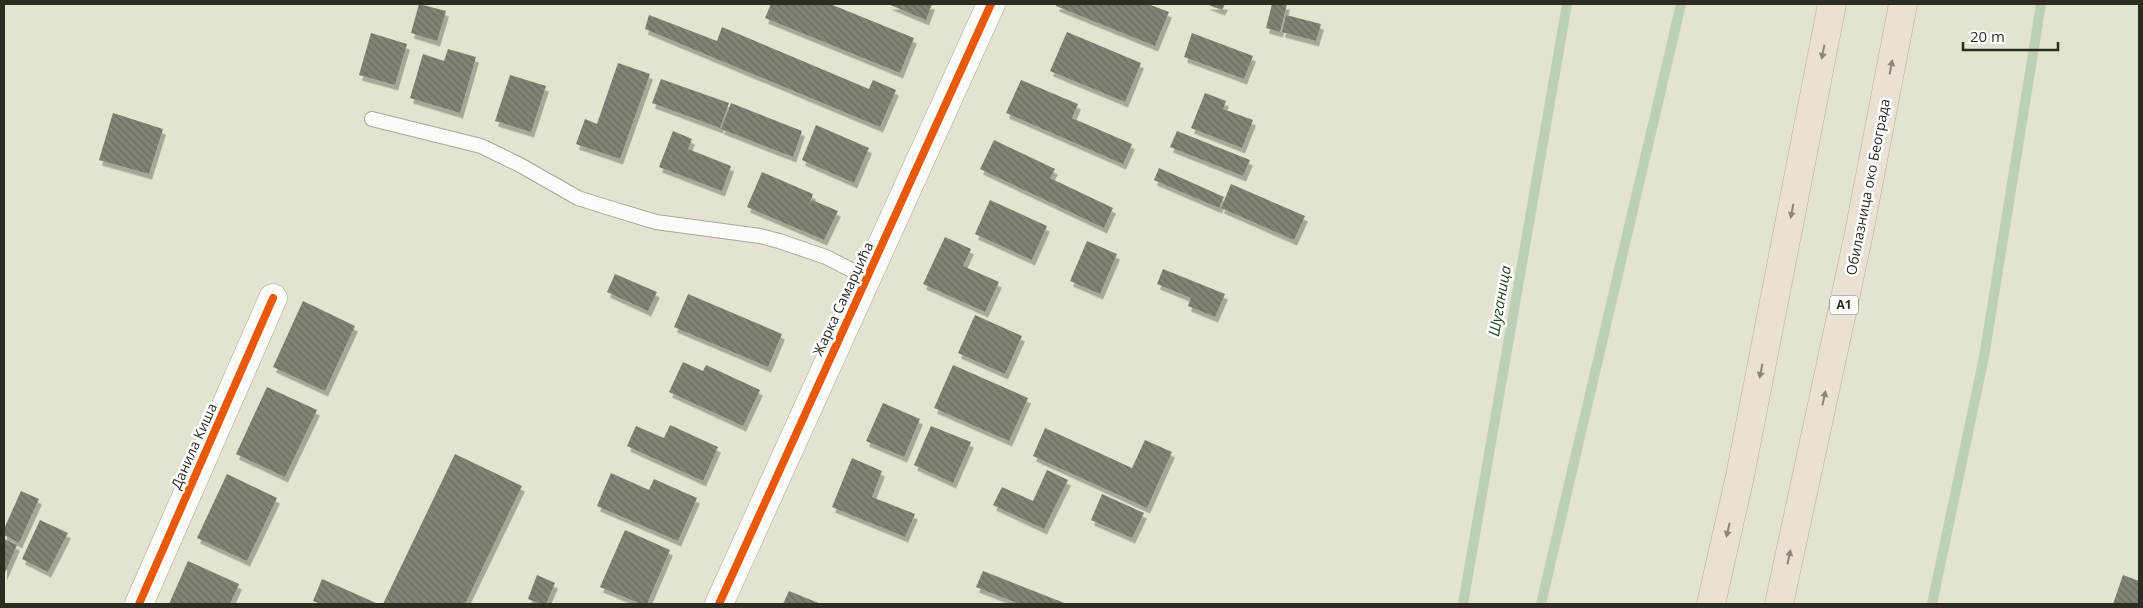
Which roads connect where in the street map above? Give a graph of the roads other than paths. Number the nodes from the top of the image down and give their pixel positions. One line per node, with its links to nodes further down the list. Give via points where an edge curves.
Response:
1 (991, 4): 5 (street, Жарка Самарџића)
2 (1832, 4): 9 (highway, one-way to 9, via 1740,476)
3 (1903, 4): 10 (highway, Обилазница око Београда / A1, one-way to 3, via 1860,233)
4 (372, 119): 5 (lane, via 481,146 578,198 656,222 779,241 826,257)
5 (867, 278): 8 (street, Жарка Самарџића)
6 (273, 298): 7 (street, Данила Киша)
7 (139, 604)
8 (719, 604)
9 (1711, 604)
10 (1779, 604)

